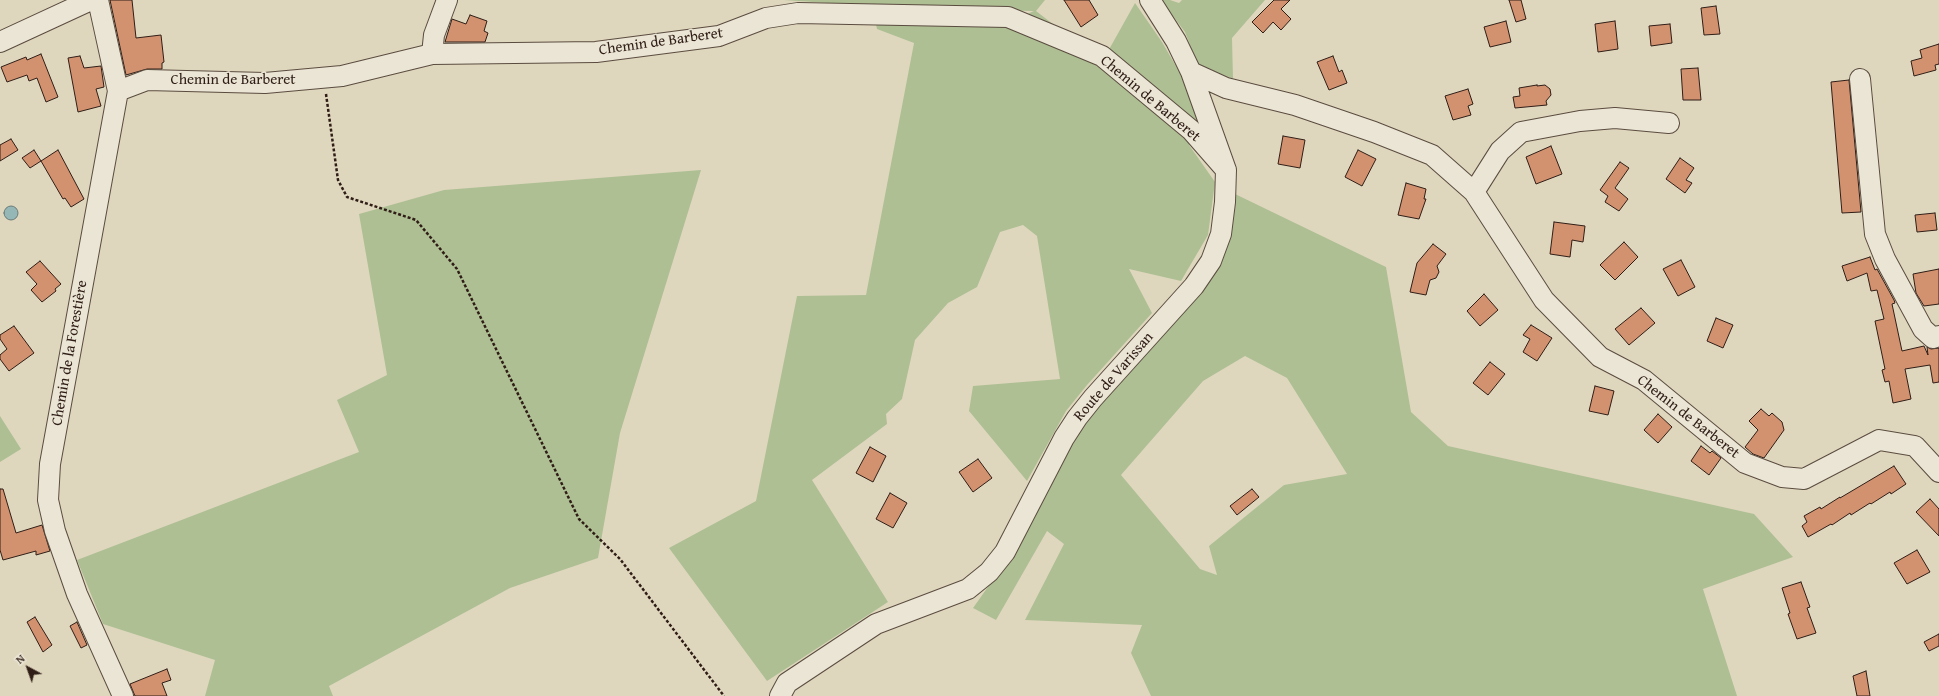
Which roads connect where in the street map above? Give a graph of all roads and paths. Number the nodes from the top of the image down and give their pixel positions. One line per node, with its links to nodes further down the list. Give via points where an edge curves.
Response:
1 (91, 0): 5 (street)
2 (98, 0): 10 (street, Chemin de la Forestière)
3 (447, 0): 6 (street, via 434,34)
4 (1150, 0): 7 (street, Route de Varissan, via 1176,41)
5 (0, 42)
6 (432, 54): 8 (street, Chemin de Barberet, via 342,76); 12 (street, Chemin de Barberet, via 596,52 719,36 766,18 798,13 1008,17 1102,56 1191,130)
7 (1191, 72): 12 (street, Route de Varissan); 13 (street, Chemin de Barberet, via 1226,88 1295,105 1432,155)
8 (323, 78): 10 (street, Chemin de Barberet, via 265,83 147,80); 17 (path, via 338,180 347,197 416,220 457,269 579,518 620,559)
9 (1860, 79): 14 (street, via 1875,234 1885,259 1922,329 1933,338)
10 (118, 91): 16 (street, Chemin de la Forestière, via 50,464 48,500 55,531 77,594)
11 (1669, 123): 13 (street, via 1615,118 1580,121 1521,132 1500,151)
12 (1226, 170): 18 (street, Route de Varissan, via 1226,202 1221,234 1211,260 1194,286 1077,418 1005,552 989,572 968,589 876,624 787,683)
13 (1474, 192): 15 (street, Chemin de Barberet, via 1544,300 1600,357 1644,380 1745,463 1782,477 1804,479 1879,440 1915,446)
14 (1939, 336)
15 (1939, 472)
16 (123, 696)
17 (724, 696)
18 (780, 696)

